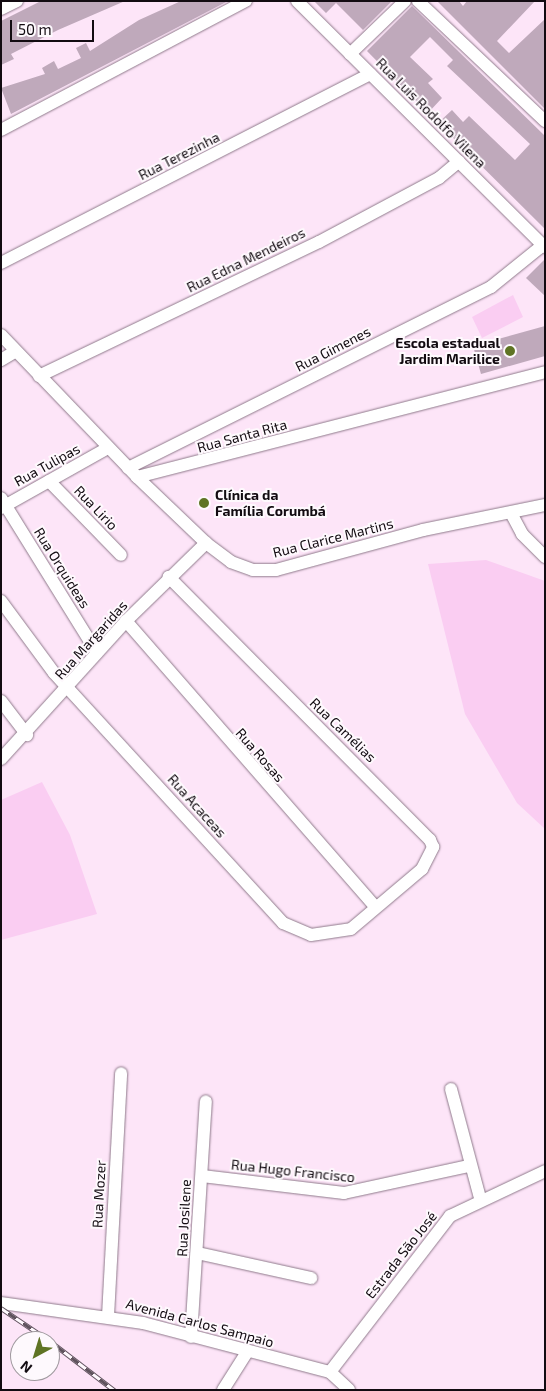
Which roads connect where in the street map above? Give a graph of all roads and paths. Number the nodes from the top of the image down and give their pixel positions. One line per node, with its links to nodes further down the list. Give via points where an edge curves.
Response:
1 (17, 1): 6 (street)
2 (246, 1): 10 (street)
3 (297, 1): 7 (street, Rua Luis Rodolfo Vilena)
4 (405, 1): 7 (street)
5 (418, 1): 9 (street)
6 (1, 9)
7 (350, 54): 8 (street, Rua Luis Rodolfo Vilena)
8 (370, 74): 11 (street, Rua Luis Rodolfo Vilena); 13 (street, Rua Terezinha)
9 (545, 121)
10 (1, 130)
11 (459, 161): 12 (street, Rua Luis Rodolfo Vilena); 18 (street, Rua Edna Mendeiros, via 438,178 319,242)
12 (544, 246): 20 (street, Rua Gimenes, via 491,287)
13 (1, 263)
14 (1, 335): 15 (street)
15 (16, 351): 16 (street); 18 (street)
16 (1, 360)
17 (545, 372): 20 (street, Rua Santa Rita)
18 (39, 376): 19 (street)
19 (108, 448): 20 (street); 21 (street, Rua Tulipas)
20 (132, 473): 25 (street, Rua Clarice Martins)
21 (49, 481): 22 (street, Rua Tulipas); 26 (street, Rua Lirio)
22 (3, 504): 31 (street, Rua Orquideas)
23 (545, 505): 24 (street, Rua Clarice Martins)
24 (511, 513): 25 (street, Rua Clarice Martins, via 423,530 276,570 253,570 231,562); 27 (street, via 522,534)
25 (206, 543): 28 (street, Rua Margaridas)
26 (121, 555)
27 (545, 557)
28 (169, 577): 30 (street, Rua Margaridas); 36 (street, Rua Camélias, via 430,840 433,847 422,869)
29 (1, 602): 32 (street, via 29,643)
30 (126, 622): 31 (street, Rua Margaridas); 36 (street, Rua Rosas)
31 (97, 653): 32 (street, Rua Margaridas)
32 (68, 687): 34 (street, Rua Margaridas); 37 (street, Rua Acaceas, via 283,923)
33 (1, 701): 34 (street)
34 (27, 735): 35 (street, Rua Margaridas)
35 (1, 759)
36 (374, 905): 37 (street, Rua Camélias, via 351,929)
37 (311, 935)
38 (121, 1074): 48 (street, Rua Mozer)
39 (451, 1089): 41 (street)
40 (206, 1101): 43 (street, Rua Josilene)
41 (469, 1166): 43 (street, Rua Hugo Francisco, via 344,1193); 44 (street)
42 (545, 1171): 44 (street, Estrada São José)
43 (202, 1176): 45 (street, Rua Josilene)
44 (480, 1198): 51 (street, Estrada São José, via 444,1223)
45 (197, 1253): 46 (street); 49 (street, Rua Josilene)
46 (311, 1278)
47 (1, 1303): 48 (street, Avenida Carlos Sampaio, via 50,1313)
48 (108, 1316): 49 (street, Avenida Carlos Sampaio)
49 (191, 1336): 50 (street, Avenida Carlos Sampaio)
50 (247, 1352): 51 (street, Avenida Carlos Sampaio); 52 (street)
51 (330, 1372): 53 (street)
52 (223, 1390)
53 (349, 1390)

